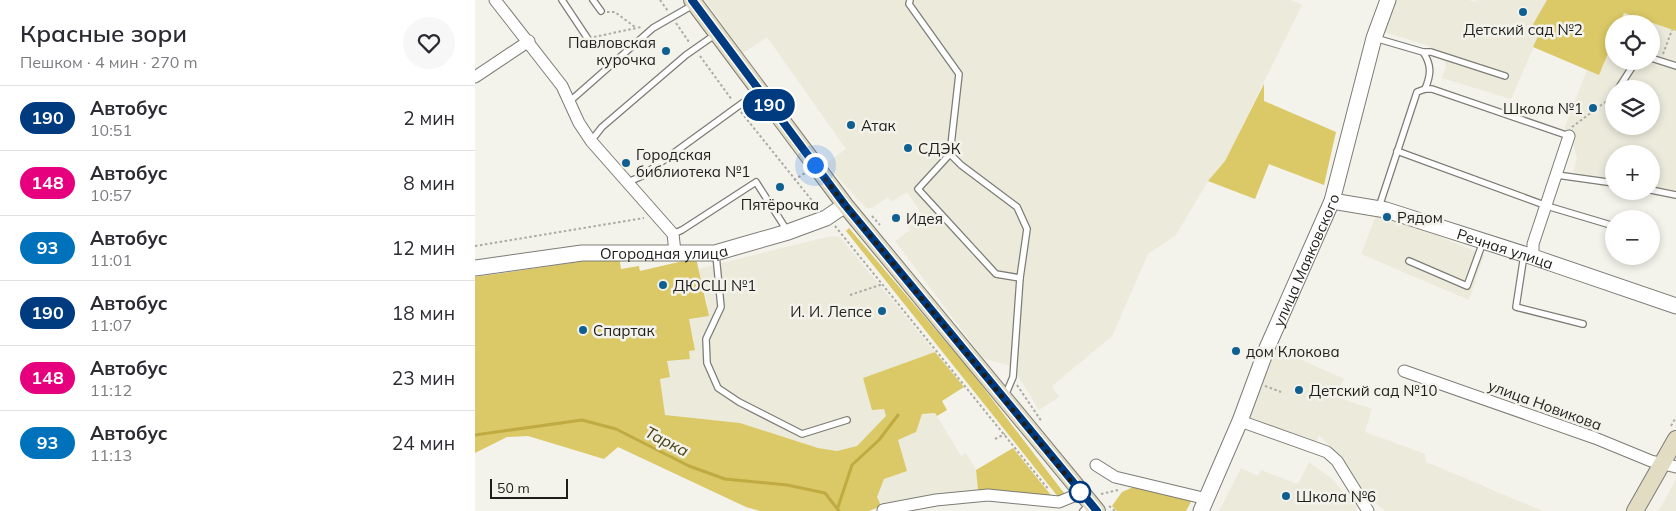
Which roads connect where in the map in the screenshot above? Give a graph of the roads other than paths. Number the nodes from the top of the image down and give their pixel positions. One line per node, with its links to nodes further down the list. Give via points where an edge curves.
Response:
1 (495, 0): 11 (street)
2 (562, 0): 10 (lane)
3 (593, 0): 7 (lane)
4 (910, 0): 23 (lane, via 909,4 959,74)
5 (1388, 0): 9 (street, улица Маяковского)
6 (693, 2): 8 (main road); 19 (lane, via 653,28)
7 (601, 11)
8 (716, 34): 18 (main road); 21 (lane, via 602,127)
9 (1374, 38): 12 (lane); 29 (street, улица Маяковского)
10 (589, 39)
11 (529, 41): 16 (street); 19 (street, via 562,86)
12 (1423, 52): 15 (lane); 17 (lane, via 1431,67)
13 (1660, 61): 14 (lane)
14 (1676, 66)
15 (1505, 76)
16 (475, 77)
17 (1425, 89): 20 (lane); 22 (lane, via 1417,92)
18 (759, 91): 25 (lane, via 642,176); 30 (main road)
19 (569, 102): 21 (street)
20 (1569, 136): 24 (street)
21 (591, 141): 25 (street)
22 (1397, 151): 31 (lane); 32 (lane)
23 (951, 154): 42 (lane, via 1017,207 1027,229); 42 (lane, via 918,189 996,274)
24 (1557, 175): 26 (lane); 31 (street)
25 (628, 182): 35 (street)
26 (1605, 182)
27 (1660, 192): 28 (lane)
28 (1676, 195)
29 (1332, 201): 32 (street, Речная улица); 48 (street, улица Маяковского, via 1267,348)
30 (845, 205): 34 (street, Огородная улица, via 826,218); 46 (main road)
31 (1547, 206): 33 (lane); 39 (street)
32 (1378, 209): 36 (street, Речная улица)
33 (1605, 223)
34 (788, 232): 35 (lane, via 756,182); 38 (street, Огородная улица)
35 (673, 234): 37 (street)
36 (1483, 242): 39 (street, Речная улица); 40 (lane, via 1467,286)
37 (675, 252): 38 (street, Огородная улица); 41 (street, Огородная улица, via 582,253)
38 (715, 253): 47 (lane, via 721,307 706,339 707,363 718,388 802,434)
39 (1528, 256): 43 (street, Речная улица); 44 (lane, via 1516,307)
40 (1409, 262)
41 (475, 268)
42 (1020, 278): 46 (lane, via 1013,377)
43 (1676, 306)
44 (1583, 324)
45 (1404, 371): 51 (street, улица Новикова)
46 (1004, 398): 52 (main road)
47 (847, 420)
48 (1240, 421): 53 (street, улица Маяковского); 55 (street, via 1327,452 1337,461)
49 (1676, 439): 51 (main road)
50 (1095, 465): 53 (street, via 1115,476)
51 (1669, 466): 56 (main road)
52 (1088, 505): 54 (street, via 988,495)
53 (1204, 505)
54 (883, 510)
55 (1368, 511)
56 (1635, 511)

